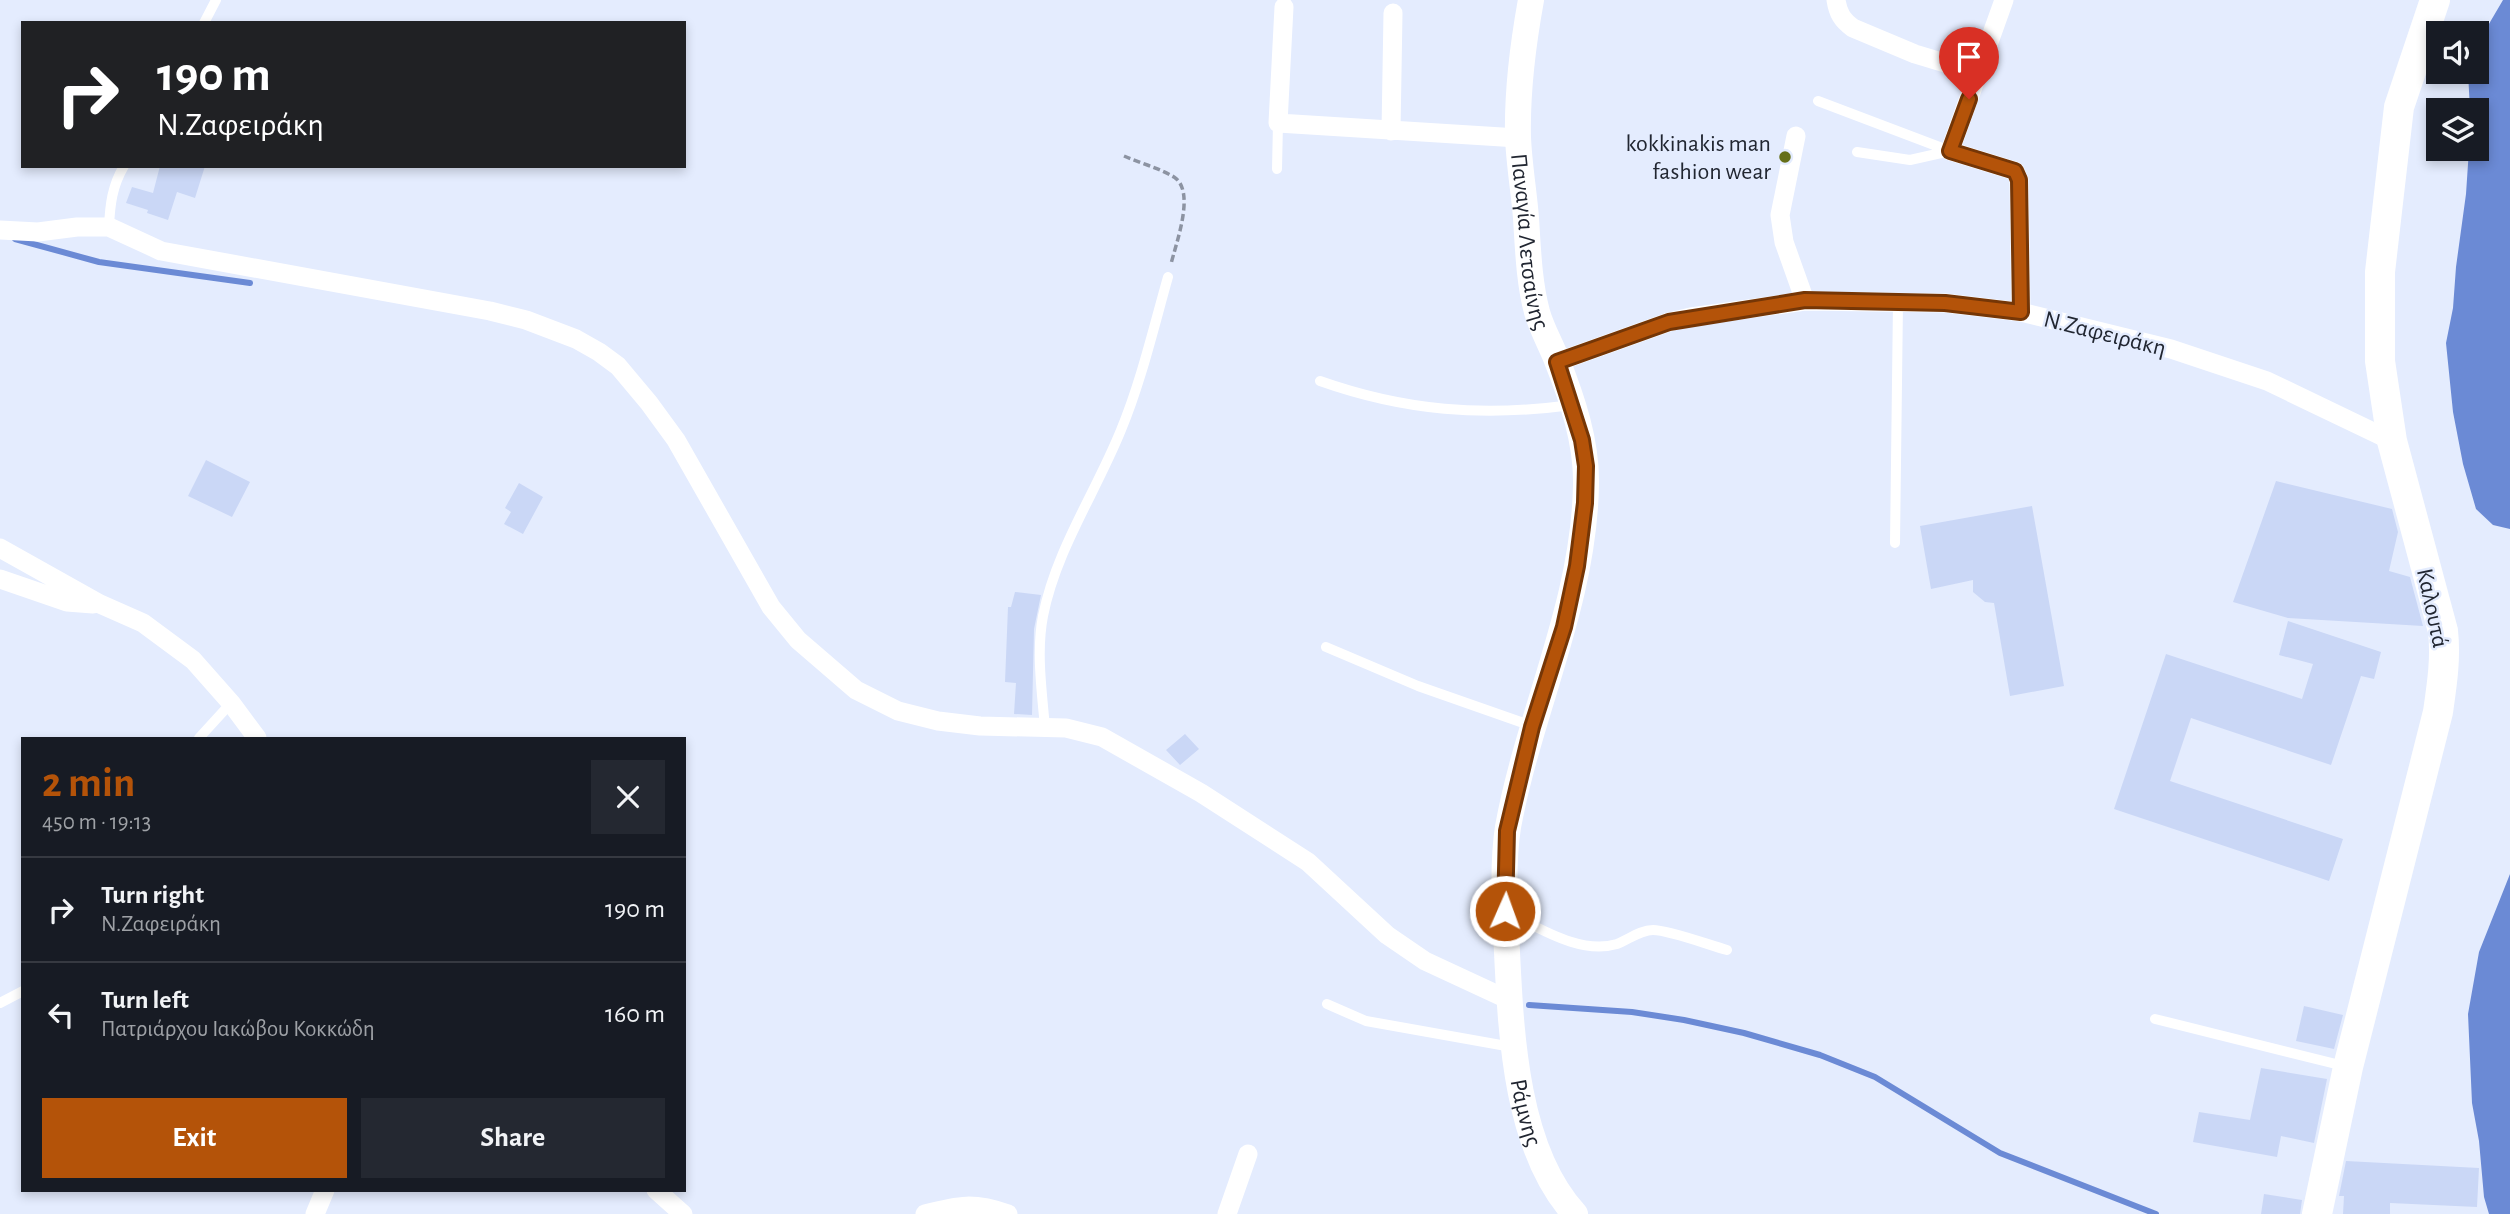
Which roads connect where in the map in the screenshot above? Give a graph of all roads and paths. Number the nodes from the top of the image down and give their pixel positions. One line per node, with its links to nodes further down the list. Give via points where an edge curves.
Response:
1 (216, 0): 8 (lane)
2 (1531, 0): 14 (main road, Παναγία Λετσαίνης)
3 (1836, 0): 9 (street, via 1844,22 1853,28 1914,54)
4 (2004, 0): 9 (street)
5 (2435, 0): 29 (main road, Καλουτά, via 2399,107 2380,272 2380,361)
6 (1284, 7): 11 (street)
7 (1393, 13): 12 (street)
8 (205, 21)
9 (1978, 73): 15 (street)
10 (1818, 102): 15 (lane)
11 (1278, 123): 12 (street, Παναγία Λετσαίνης); 19 (lane)
12 (1391, 131): 14 (street, Παναγία Λετσαίνης)
13 (1796, 136): 23 (street, via 1780,215 1784,242)
14 (1518, 138): 26 (main road, Παναγία Λετσαίνης, via 1531,281 1537,313)
15 (1950, 151): 16 (lane, via 1910,160); 25 (street, via 2006,167 2015,171 2019,180)
16 (1857, 152)
17 (1124, 156): 22 (path, via 1176,178 1184,187 1186,201)
18 (123, 168): 20 (lane, via 115,181)
19 (1277, 169)
20 (108, 228): 21 (street); 37 (street, via 161,251 490,311 576,339 618,366 663,420 771,607 830,669 856,690 910,716 980,726)
21 (0, 230)
22 (1168, 277): 37 (lane, via 1122,428 1063,552 1043,616)
23 (1805, 300): 24 (street, Ν.Ζαφειράκη); 26 (street, Ν.Ζαφειράκη, via 1669,322)
24 (1898, 302): 25 (street, Ν.Ζαφειράκη); 30 (lane)
25 (2021, 312): 29 (street, Ν.Ζαφειράκη, via 2234,369)
26 (1557, 362): 28 (main road, Παναγία Λετσαίνης)
27 (1320, 381): 28 (lane, via 1393,403 1462,410)
28 (1572, 405): 36 (main road, Παναγία Λετσαίνης, via 1586,466 1583,522 1564,627)
29 (2392, 441): 48 (main road, Καλουτά, via 2445,650 2438,712)
30 (1895, 543)
31 (0, 548): 33 (street)
32 (0, 579): 33 (street, via 67,602)
33 (100, 604): 35 (street, via 143,623 193,660)
34 (1326, 647): 36 (lane)
35 (231, 703): 38 (lane); 39 (street)
36 (1532, 727): 40 (main road, Παναγία Λετσαίνης, via 1507,831)
37 (1045, 728): 43 (street, via 1079,729 1102,737 1200,793 1308,862 1387,935 1425,961)
38 (200, 737)
39 (256, 737)
40 (1505, 911): 41 (lane, via 1577,943 1616,944 1653,930); 43 (main road, Παναγία Λετσαίνης)
41 (1727, 950)
42 (21, 992): 44 (lane)
43 (1510, 1000): 47 (main road, Ράμνης)
44 (0, 1003)
45 (1327, 1004): 47 (lane, via 1366,1021)
46 (2155, 1019): 48 (lane)
47 (1512, 1047): 52 (main road, Ράμνης, via 1536,1148)
48 (2348, 1067): 58 (main road, Καλουτά)
49 (1248, 1154): 57 (street)
50 (324, 1192): 53 (street)
51 (658, 1192): 54 (street)
52 (1565, 1210)
53 (315, 1214)
54 (683, 1214)
55 (925, 1214): 56 (street, via 983,1205)
56 (1008, 1214)
57 (1227, 1214)
58 (2317, 1214)

